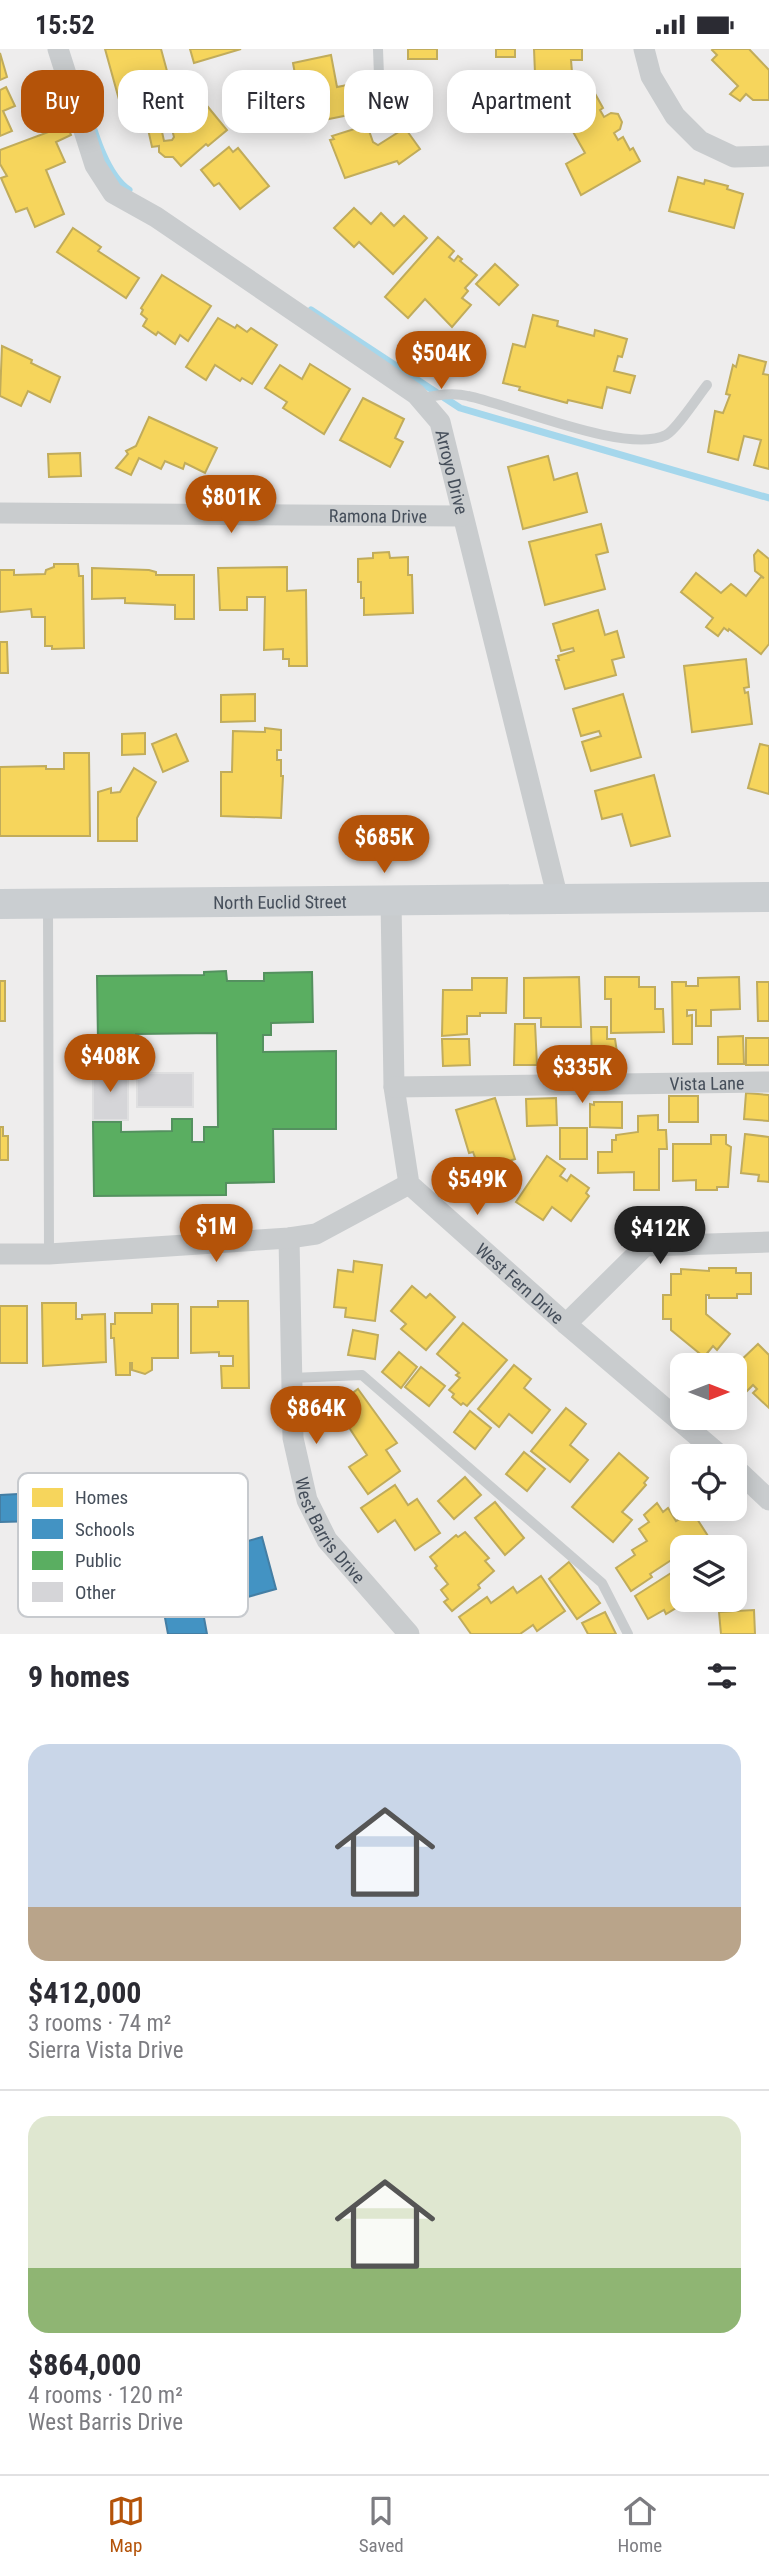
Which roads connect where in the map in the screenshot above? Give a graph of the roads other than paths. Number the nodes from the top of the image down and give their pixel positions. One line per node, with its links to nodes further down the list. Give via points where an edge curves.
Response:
1 (58, 49): 7 (street, Arroyo Drive, via 95,165 113,193 156,217)
2 (378, 49): 4 (lane)
3 (644, 49): 5 (street, via 652,76 675,116 700,141 734,157)
4 (379, 70)
5 (769, 156)
6 (707, 385): 7 (lane, via 668,434 643,441 547,421 467,395)
7 (420, 398): 9 (street, Arroyo Drive, via 439,422)
8 (0, 513): 9 (street, Ramona Drive)
9 (461, 516): 11 (street, Arroyo Drive)
10 (769, 897): 11 (main road, North Euclid Street)
11 (558, 899): 12 (main road, North Euclid Street)
12 (391, 900): 13 (main road, North Euclid Street); 16 (street)
13 (48, 903): 14 (main road, North Euclid Street); 21 (lane)
14 (0, 904)
15 (769, 1082): 16 (street, Vista Lane)
16 (394, 1087): 17 (street)
17 (409, 1184): 18 (street, via 316,1234); 22 (street, West Fern Drive)
18 (289, 1238): 21 (street); 23 (street, West Barris Drive)
19 (769, 1242): 22 (street, via 645,1246)
20 (0, 1254): 21 (street)
21 (49, 1254)
22 (566, 1324): 24 (street, West Fern Drive)
23 (292, 1378): 27 (street, West Barris Drive, via 293,1438 307,1500 327,1540); 28 (lane, via 362,1375 602,1583)
24 (707, 1444)
25 (747, 1479): 26 (street)
26 (769, 1500)
27 (409, 1634)
28 (628, 1634)

